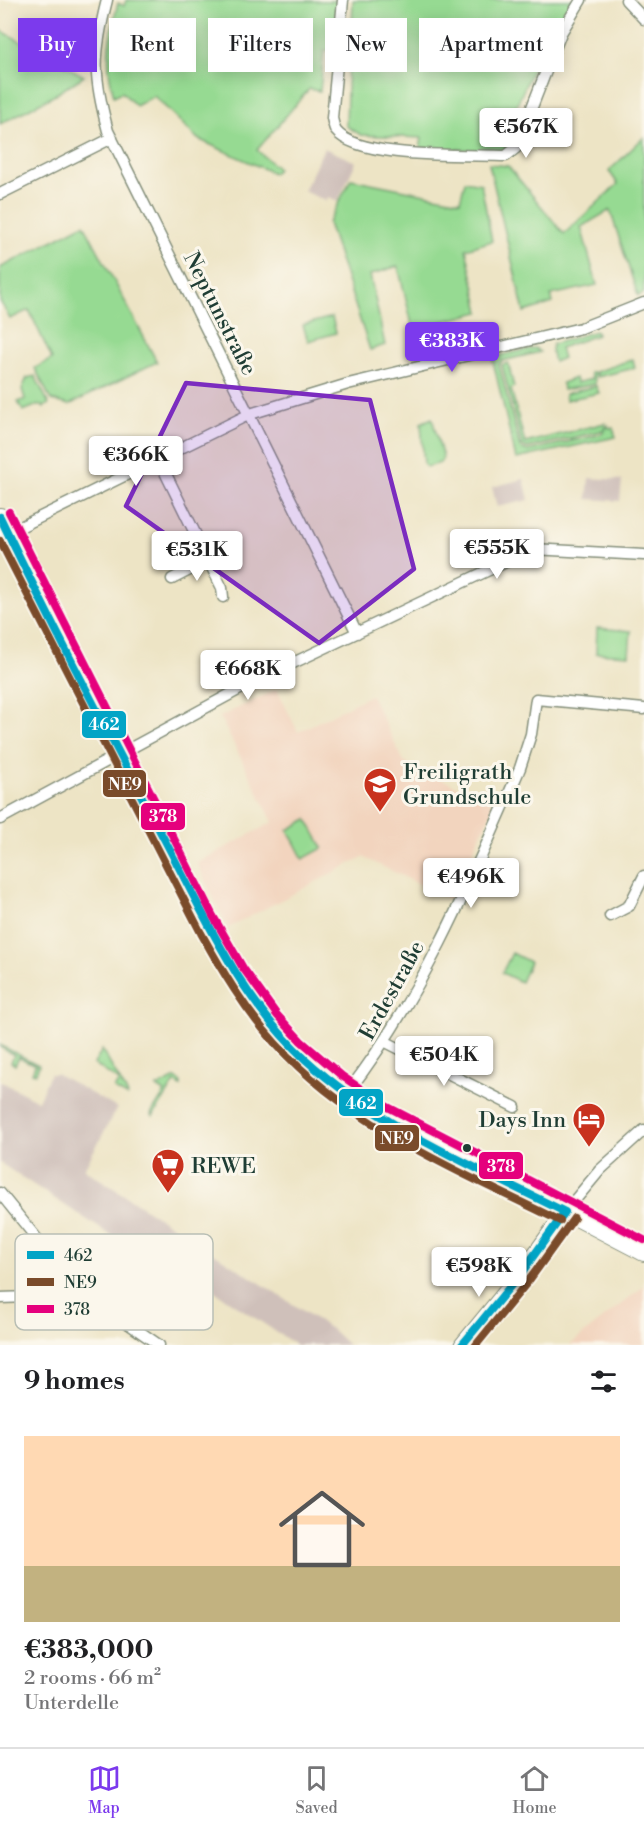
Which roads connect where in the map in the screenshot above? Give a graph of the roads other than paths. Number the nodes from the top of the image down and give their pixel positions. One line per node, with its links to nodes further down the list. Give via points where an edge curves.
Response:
1 (107, 0): 6 (street, Neptunstraße, via 95,48 97,90)
2 (343, 0): 3 (street, via 332,118 336,131 347,140 377,151 506,156 516,148 561,33)
3 (580, 0)
4 (626, 0): 5 (street)
5 (644, 19)
6 (112, 138): 7 (street); 9 (street, Neptunstraße)
7 (0, 194)
8 (644, 303): 9 (street, via 581,328 348,384)
9 (250, 414): 10 (street); 17 (street, Neptunstraße)
10 (159, 460): 12 (street); 14 (street)
11 (0, 517): 12 (main road)
12 (8, 533): 19 (main road)
13 (644, 555): 17 (street, via 533,549)
14 (209, 560): 15 (street); 16 (street)
15 (172, 579)
16 (223, 597)
17 (357, 633): 19 (street, via 251,683)
18 (644, 709): 23 (street, Erdestraße, via 536,699 531,734 498,819 423,978)
19 (118, 754): 20 (street); 24 (main road, via 241,983 287,1041)
20 (0, 819)
21 (644, 876): 22 (street, via 628,906)
22 (610, 916)
23 (386, 1042): 24 (street, Erdestraße); 25 (street)
24 (347, 1093): 28 (main road, via 419,1136)
25 (515, 1107)
26 (644, 1130): 28 (street, via 600,1170)
27 (0, 1194): 29 (street)
28 (565, 1212): 30 (main road); 35 (main road)
29 (33, 1234)
30 (644, 1252)
31 (15, 1297): 32 (street)
32 (0, 1298)
33 (137, 1330): 34 (street)
34 (159, 1345)
35 (462, 1345)

